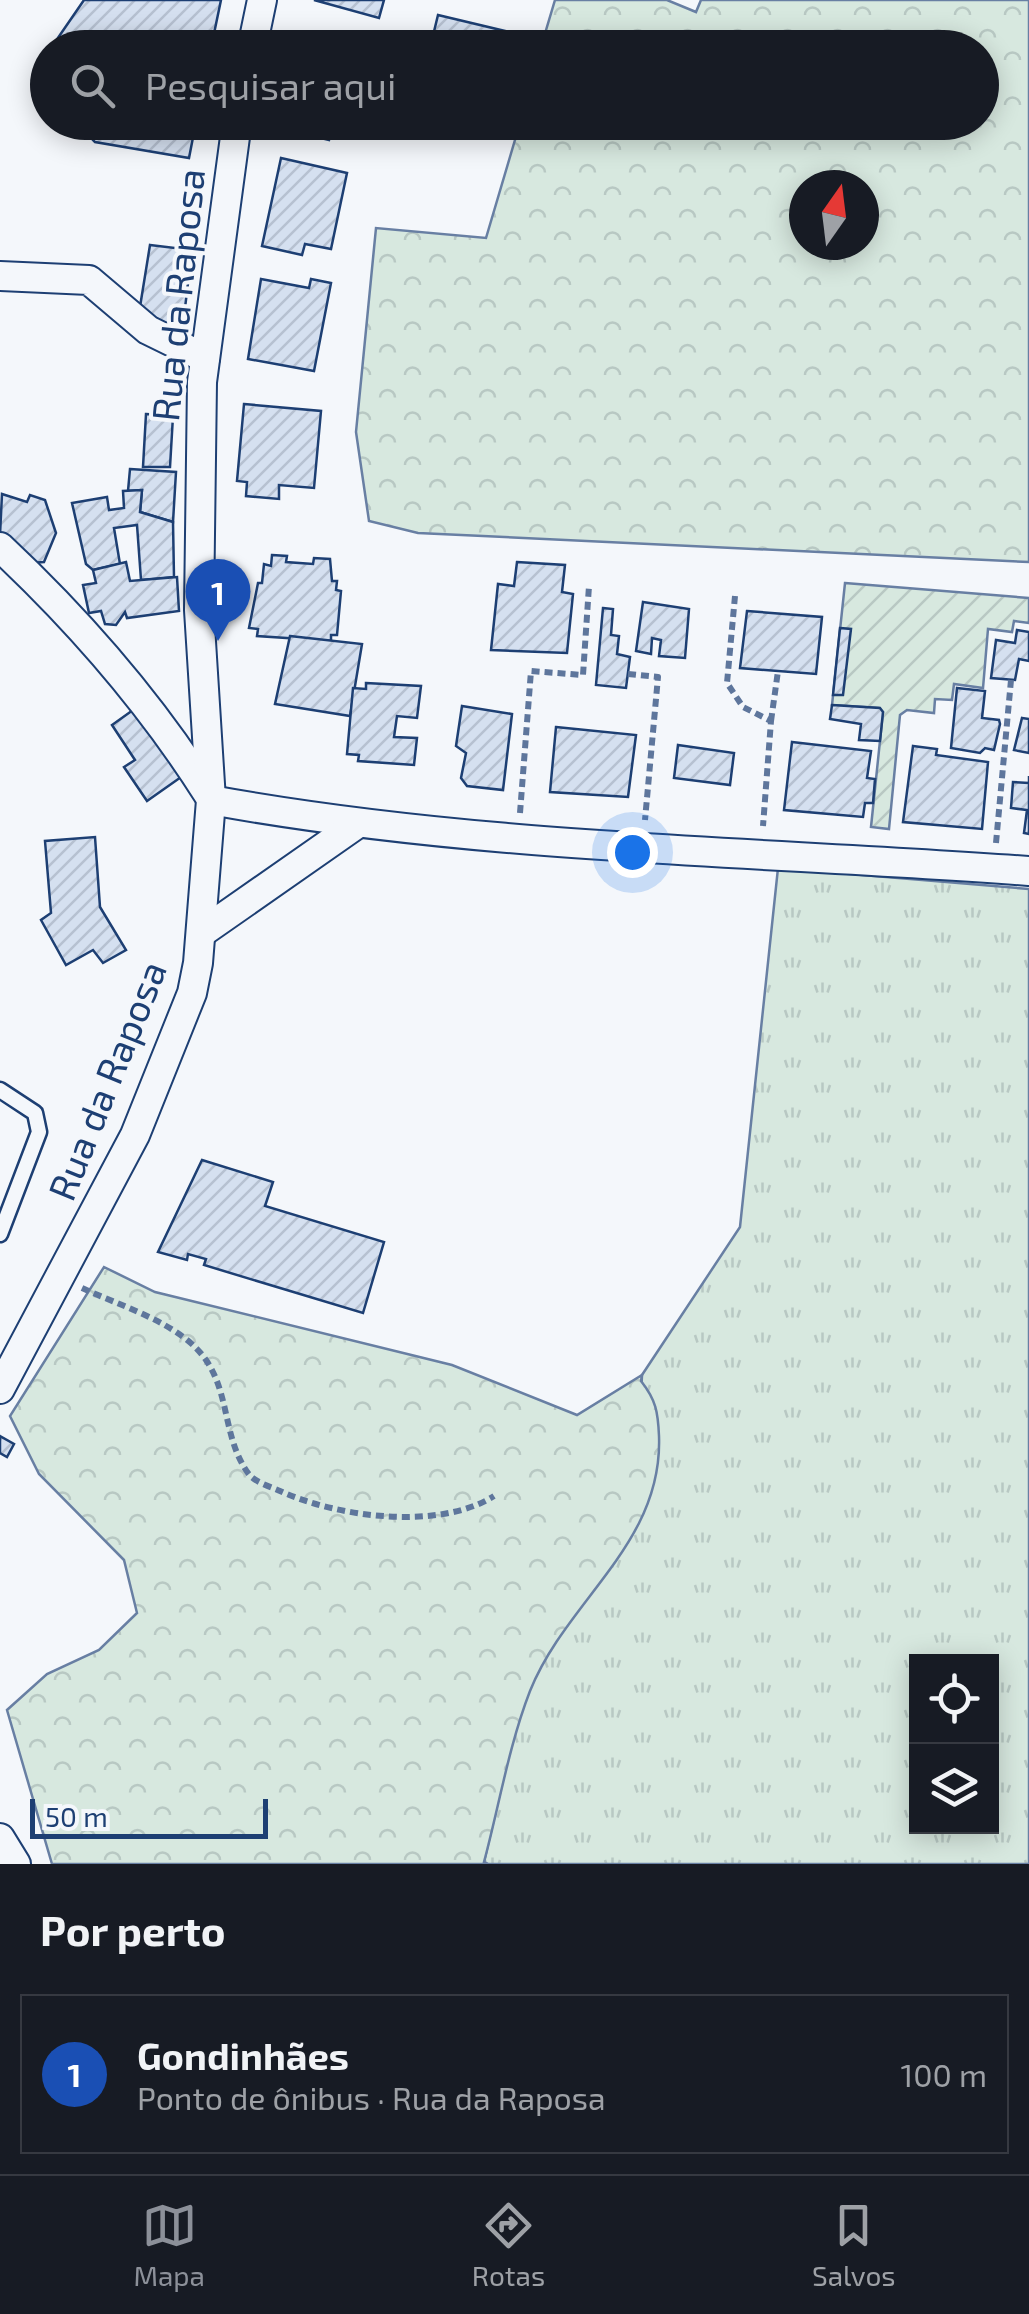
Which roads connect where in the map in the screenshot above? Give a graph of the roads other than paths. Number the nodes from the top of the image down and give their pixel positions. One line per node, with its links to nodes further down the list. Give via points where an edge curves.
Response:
1 (262, 0): 2 (street)
2 (256, 30)
3 (235, 140): 5 (street, Rua da Raposa)
4 (0, 276): 5 (street, via 90,280 148,330)
5 (205, 358): 7 (street, Rua da Raposa, via 199,610)
6 (0, 547): 7 (street, via 102,648 165,727)
7 (211, 800): 8 (street); 10 (street, Rua da Raposa)
8 (357, 824): 9 (street); 10 (street)
9 (1029, 871)
10 (201, 933): 13 (street, Rua da Raposa, via 192,992 136,1134)
11 (0, 1090): 12 (lane, via 34,1113 39,1132)
12 (0, 1234)
13 (0, 1389)
14 (0, 1838): 15 (street)
15 (16, 1864)

